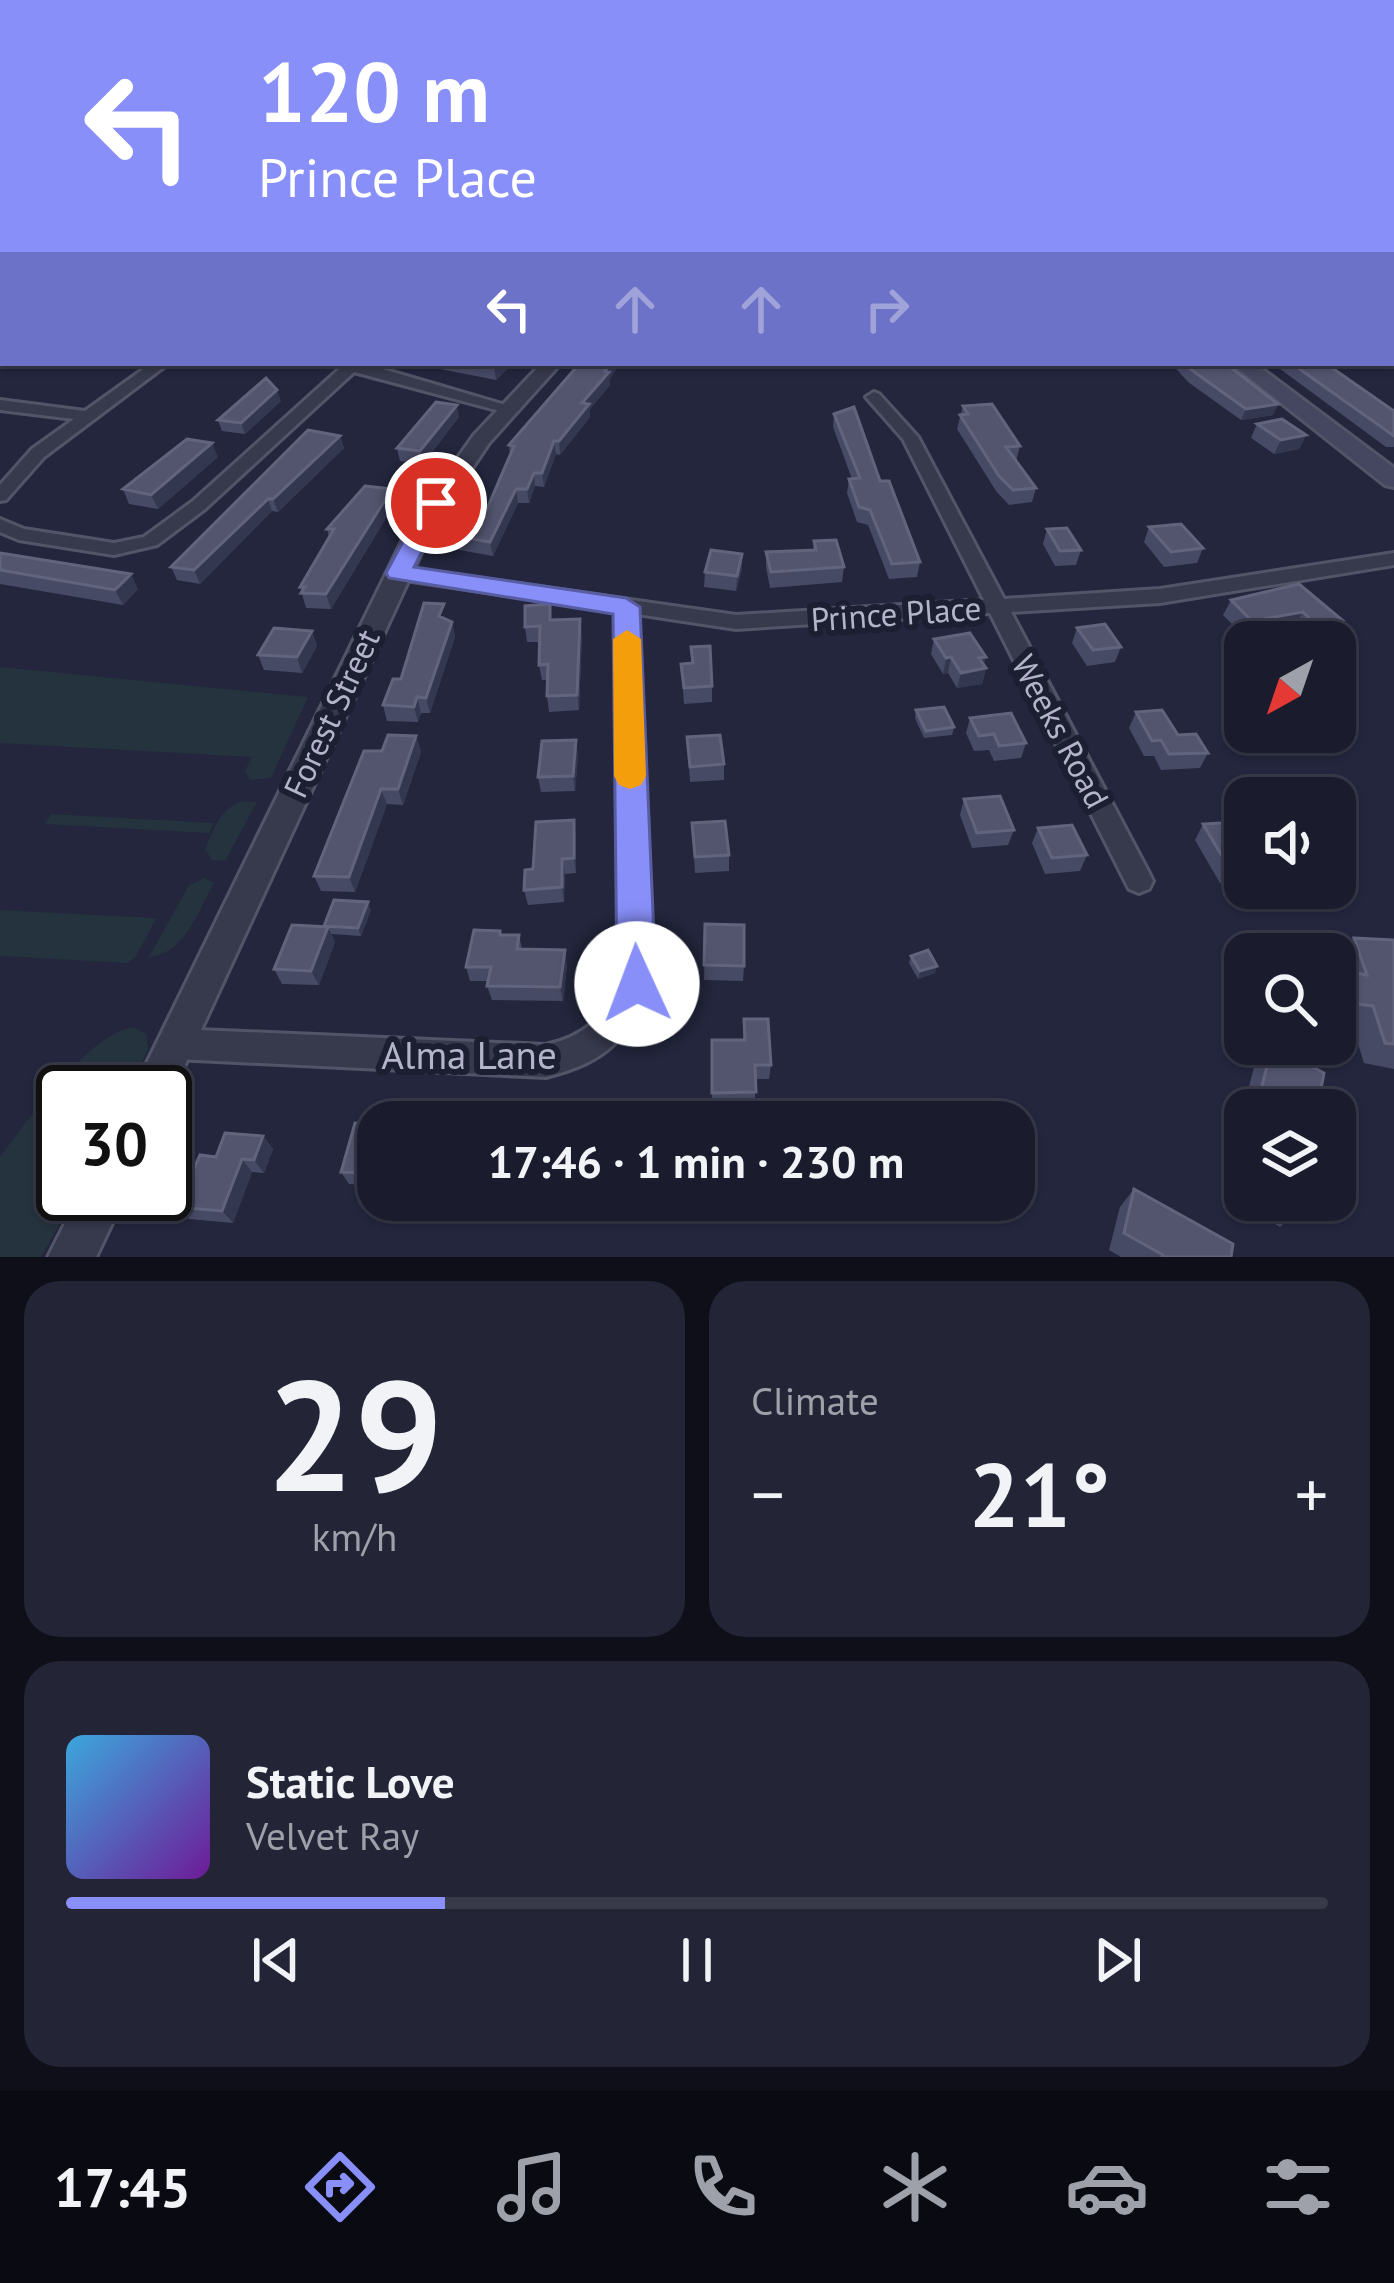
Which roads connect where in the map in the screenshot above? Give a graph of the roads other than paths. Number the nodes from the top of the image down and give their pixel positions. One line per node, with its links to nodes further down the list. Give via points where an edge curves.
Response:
1 (158, 366): 9 (street)
2 (353, 366): 12 (street, via 150,541 114,549)
3 (358, 366): 8 (street)
4 (549, 366): 8 (street, Forest Street)
5 (1245, 366): 10 (main road)
6 (874, 397): 16 (street, Weeks Road, via 910,437)
7 (0, 405): 9 (street)
8 (511, 409): 14 (street, Forest Street, via 450,481)
9 (86, 416): 11 (street)
10 (1394, 480)
11 (0, 496)
12 (0, 525)
13 (1394, 560): 16 (street, Prince Place, via 1160,596)
14 (398, 573): 15 (street, Prince Place); 18 (street, Forest Street)
15 (626, 607): 16 (street, Prince Place, via 736,622); 18 (street, Alma Lane, via 637,984 606,1037 584,1053 546,1061)
16 (996, 607): 17 (street, Weeks Road)
17 (1139, 881)
18 (176, 1044): 19 (street, Forest Street)
19 (167, 1065)
20 (90, 1221): 21 (street)
21 (71, 1257)

